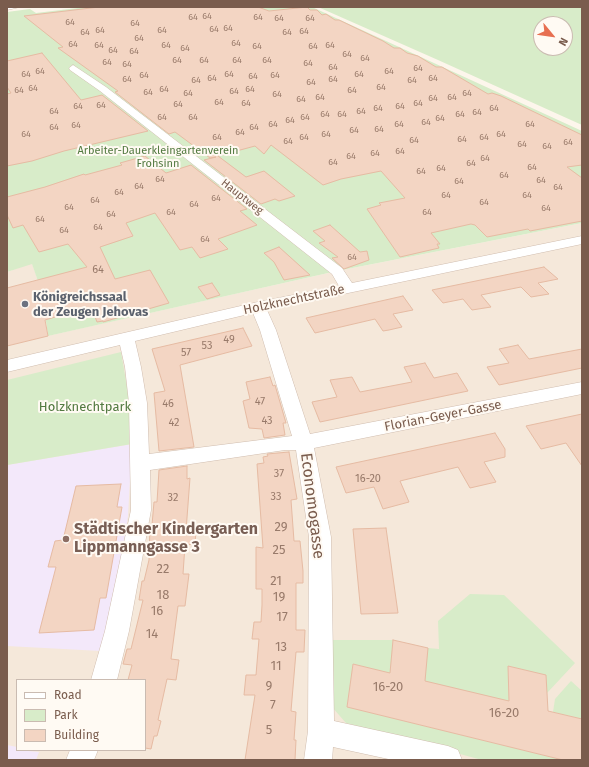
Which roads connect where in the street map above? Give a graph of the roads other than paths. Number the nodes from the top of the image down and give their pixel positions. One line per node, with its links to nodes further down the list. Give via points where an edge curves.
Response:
1 (17, 7): 2 (street)
2 (7, 8)
3 (73, 68): 5 (street, Hauptweg, via 337,271)
4 (582, 240): 5 (street, Holzknechtstraße)
5 (348, 288): 6 (street, Holzknechtstraße)
6 (258, 307): 7 (street, Holzknechtstraße); 10 (street, Economogasse, via 268,330)
7 (126, 339): 8 (street, Holzknechtstraße); 11 (street, via 138,403)
8 (7, 366)
9 (582, 388): 10 (street, Florian-Geyer-Gasse)
10 (304, 443): 11 (street, Florian-Geyer-Gasse, via 285,443); 13 (street, Economogasse, via 320,537)
11 (141, 463): 12 (street, via 141,510 117,631)
12 (104, 679)
13 (321, 731): 14 (street, Economogasse); 15 (street)
14 (318, 760)
15 (448, 760)

